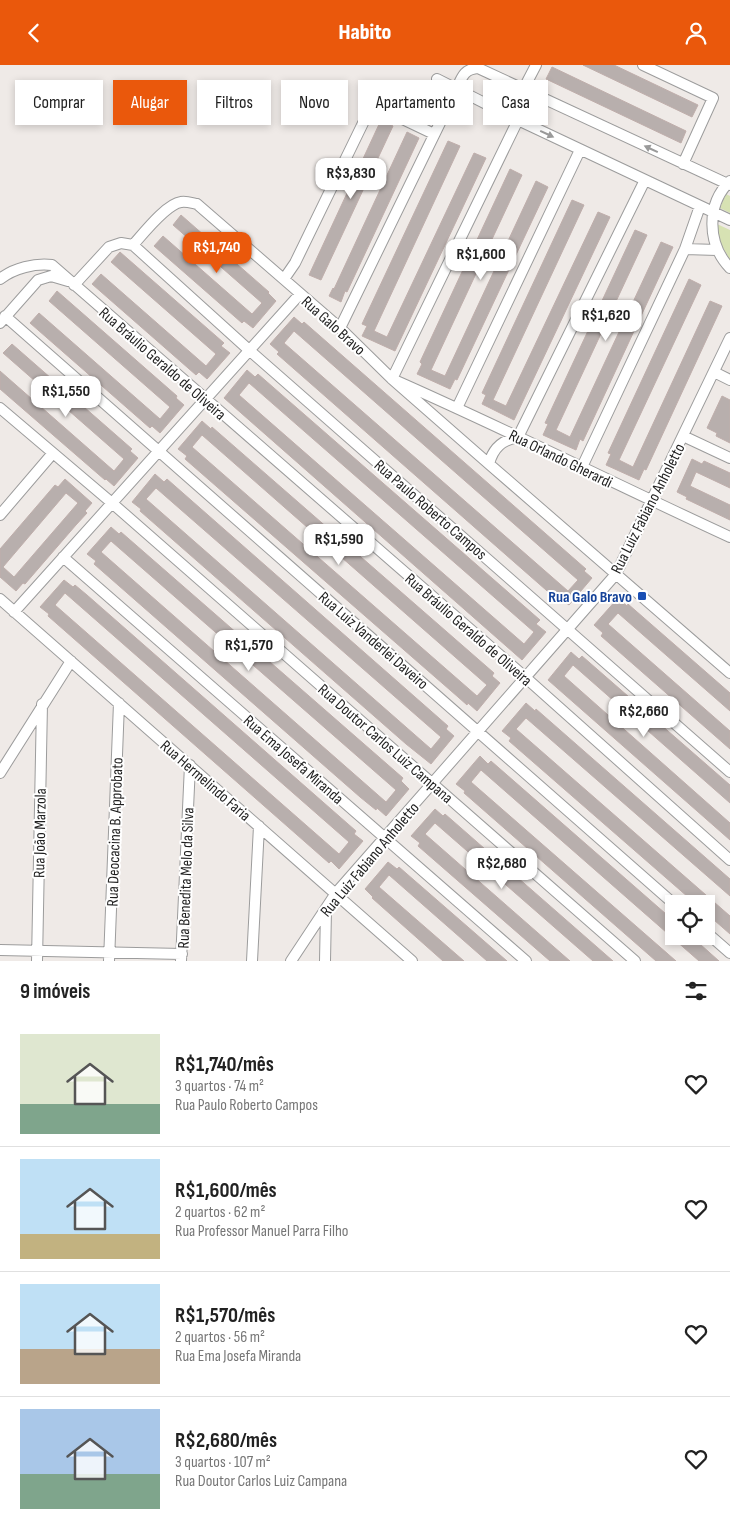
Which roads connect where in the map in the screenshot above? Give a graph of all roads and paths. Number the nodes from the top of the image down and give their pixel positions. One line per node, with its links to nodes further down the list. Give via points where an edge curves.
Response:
1 (536, 65): 5 (street)
2 (643, 65): 12 (street, via 713,98)
3 (460, 80): 4 (street, via 465,71 478,68)
4 (503, 80)
5 (528, 80)
6 (548, 102): 12 (street, one-way to 6)
7 (438, 125): 10 (street)
8 (516, 125): 33 (street)
9 (527, 125): 11 (street, one-way to 11)
10 (434, 134): 24 (street, via 388,112 375,113 365,119 295,263); 29 (street)
11 (580, 150): 13 (street); 37 (street)
12 (682, 164): 14 (street)
13 (645, 180): 15 (street); 39 (street)
14 (729, 183): 16 (street)
15 (700, 206): 16 (street); 19 (street)
16 (713, 212): 17 (street); 20 (street, via 712,233)
17 (730, 220)
18 (133, 245): 24 (street, Rua Galo Bravo, via 168,208 182,201 197,204); 25 (street, via 121,243 109,247); 31 (street, Rua Paulo Roberto Campos)
19 (685, 249): 20 (street); 44 (street)
20 (717, 250): 22 (street)
21 (29, 266): 23 (street); 25 (street, Rua Bráulio Geraldo de Oliveira, via 52,265); 26 (street)
22 (730, 268)
23 (0, 279)
24 (284, 279): 27 (street, Rua Galo Bravo)
25 (72, 283): 26 (street, via 52,276); 35 (street, Rua Bráulio Geraldo de Oliveira)
26 (33, 284): 28 (street)
27 (300, 294): 29 (street, Rua Galo Bravo); 31 (street)
28 (3, 320): 40 (street, Rua Luiz Vanderlei Daveiro)
29 (340, 328): 33 (street, Rua Galo Bravo)
30 (730, 338): 32 (street, Rua Luiz Fabiano Anholetto)
31 (249, 350): 35 (street); 53 (street, Rua Paulo Roberto Campos)
32 (714, 372): 34 (street); 38 (street, Rua Luiz Fabiano Anholetto)
33 (392, 379): 37 (street, Rua Orlando Gherardi); 43 (street, Rua Galo Bravo)
34 (730, 380)
35 (205, 399): 40 (street); 56 (street, Rua Bráulio Geraldo de Oliveira)
36 (0, 408): 41 (street, Rua Doutor Carlos Luiz Campana)
37 (457, 408): 39 (street, Rua Orlando Gherardi)
38 (683, 436): 42 (street); 45 (street, Rua Luiz Fabiano Anholetto)
39 (518, 437): 43 (street, via 495,448); 44 (street, Rua Orlando Gherardi)
40 (158, 451): 46 (street); 59 (street, Rua Luiz Vanderlei Daveiro)
41 (53, 453): 46 (street, Rua Doutor Carlos Luiz Campana); 47 (street)
42 (730, 458)
43 (489, 464): 50 (street, Rua Galo Bravo)
44 (582, 467): 45 (street, Rua Orlando Gherardi)
45 (651, 501): 48 (street, Rua Orlando Gherardi); 50 (street, Rua Luiz Fabiano Anholetto)
46 (112, 503): 49 (street); 63 (street, Rua Doutor Carlos Luiz Campana)
47 (0, 515)
48 (730, 537)
49 (63, 557): 52 (street); 65 (street, Rua Ema Josefa Miranda)
50 (616, 574): 53 (street, Rua Luiz Fabiano Anholetto); 55 (street, Rua Galo Bravo)
51 (0, 599): 52 (street, Rua Hermelindo Faria)
52 (14, 612): 54 (street, Rua Hermelindo Faria)
53 (567, 629): 56 (street, Rua Luiz Fabiano Anholetto); 61 (street, Rua Paulo Roberto Campos)
54 (71, 661): 57 (street, Rua Hermelindo Faria); 58 (street)
55 (730, 673)
56 (525, 677): 59 (street, Rua Luiz Fabiano Anholetto); 66 (street, Rua Bráulio Geraldo de Oliveira)
57 (118, 703): 60 (street, Rua Hermelindo Faria); 74 (street, Rua Deocacina B. Approbato)
58 (42, 704): 62 (street); 73 (street, Rua João Marzola)
59 (478, 731): 63 (street, Rua Luiz Fabiano Anholetto); 68 (street, Rua Luiz Vanderlei Daveiro)
60 (190, 765): 64 (street, Rua Hermelindo Faria); 76 (street, Rua Benedita Melo da Silva)
61 (730, 771)
62 (0, 773)
63 (432, 784): 65 (street, Rua Luiz Fabiano Anholetto); 82 (street, Rua Doutor Carlos Luiz Campana)
64 (259, 826): 67 (street, Rua Hermelindo Faria); 77 (street)
65 (385, 838): 67 (street, Rua Luiz Fabiano Anholetto); 81 (street, Rua Ema Josefa Miranda)
66 (730, 860)
67 (336, 893): 69 (street, Rua Luiz Fabiano Anholetto); 75 (street, Rua Hermelindo Faria)
68 (665, 896)
69 (326, 909): 78 (street, Rua Luiz Fabiano Anholetto); 79 (street)
70 (715, 940): 72 (street)
71 (0, 949): 73 (street)
72 (730, 953)
73 (37, 956): 74 (street)
74 (109, 956): 76 (street)
75 (402, 956): 80 (street, Rua Hermelindo Faria)
76 (181, 957)
77 (252, 961)
78 (291, 961)
79 (325, 961)
80 (412, 961)
81 (526, 961)
82 (635, 961)

